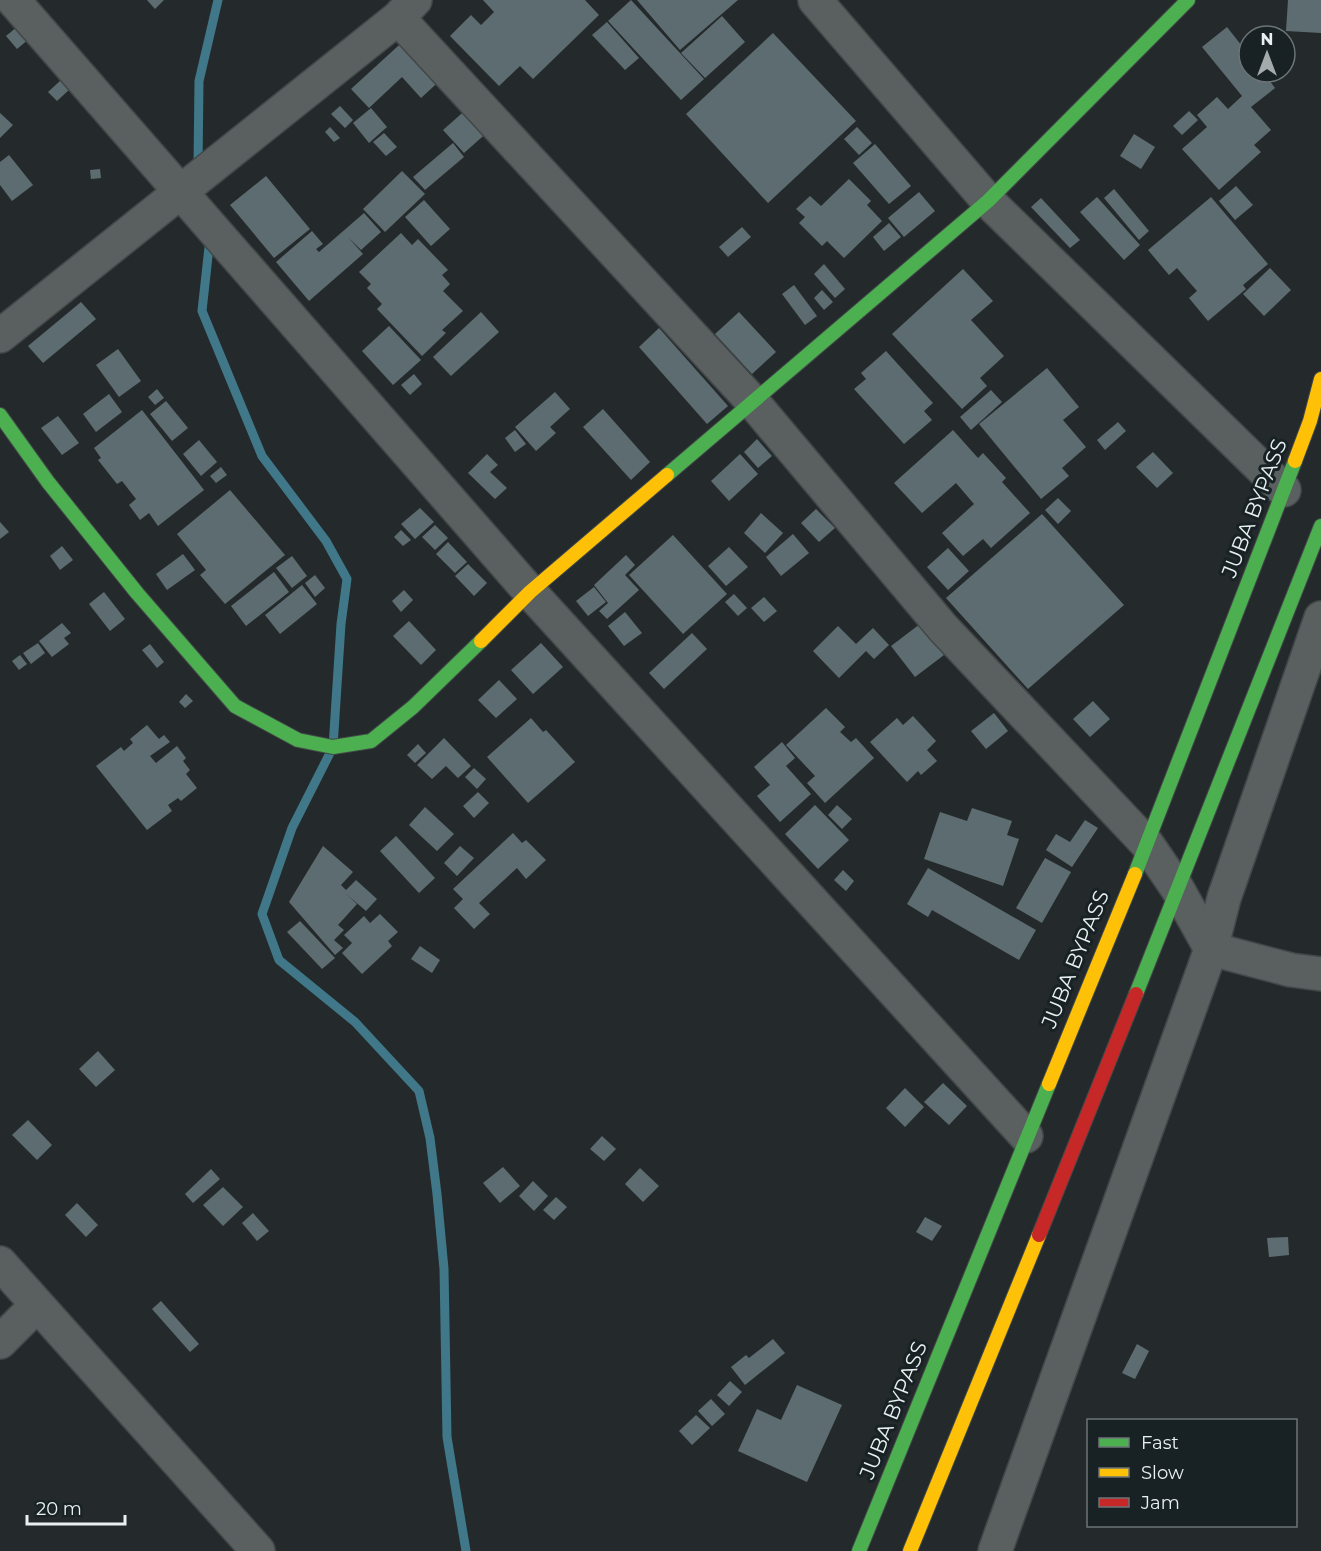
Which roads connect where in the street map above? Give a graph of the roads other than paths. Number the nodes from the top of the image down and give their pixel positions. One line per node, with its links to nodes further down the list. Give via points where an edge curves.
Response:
1 (13, 0): 5 (street)
2 (814, 0): 6 (street)
3 (1188, 0): 6 (main road)
4 (406, 9): 5 (street); 9 (street)
5 (181, 193): 7 (street); 14 (street)
6 (988, 201): 9 (main road); 11 (street)
7 (0, 336)
8 (1321, 379): 11 (main road, JUBA BYPASS)
9 (752, 401): 14 (main road); 16 (street, via 943,628)
10 (0, 415): 14 (main road, via 137,593 235,706 298,740 333,747 371,741 413,706)
11 (1284, 490): 16 (main road, JUBA BYPASS)
12 (1321, 527): 13 (street); 17 (main road)
13 (1321, 540)
14 (530, 592): 20 (street)
15 (1321, 618): 18 (street, via 1224,897)
16 (1147, 844): 17 (street); 20 (main road, JUBA BYPASS)
17 (1177, 888): 18 (street); 26 (main road)
18 (1211, 949): 19 (street); 27 (street)
19 (1321, 974)
20 (1026, 1136): 25 (main road, JUBA BYPASS)
21 (0, 1263): 22 (street)
22 (37, 1305): 23 (street); 24 (street)
23 (0, 1342)
24 (258, 1551)
25 (859, 1551)
26 (910, 1551)
27 (995, 1551)

